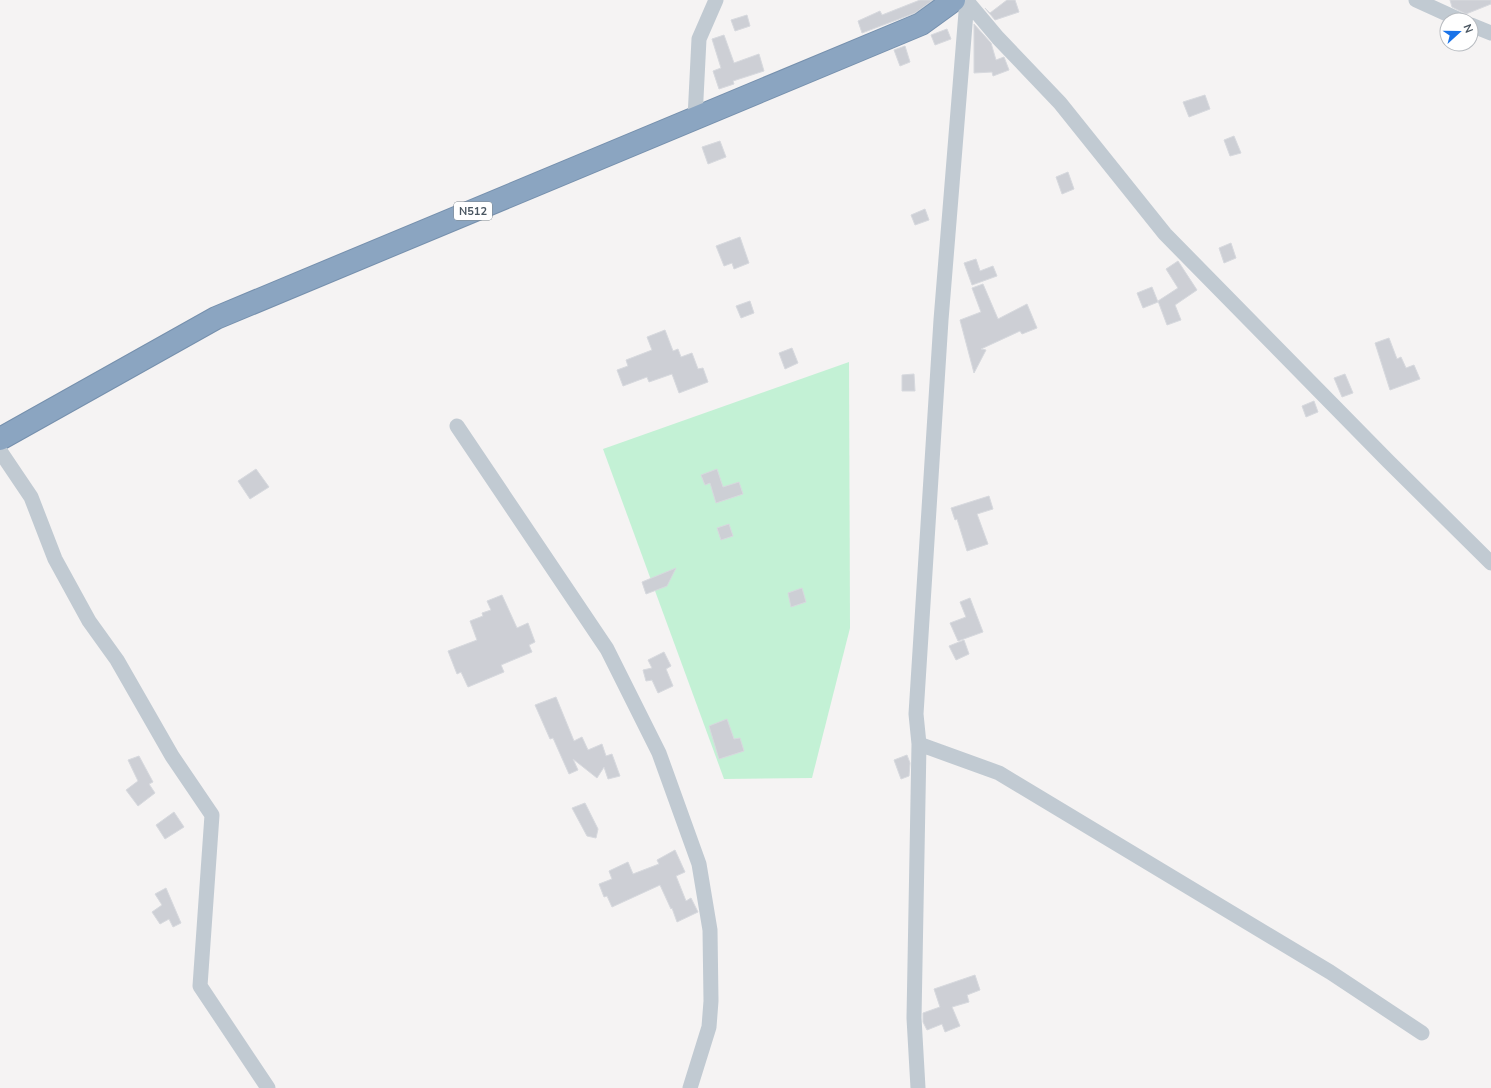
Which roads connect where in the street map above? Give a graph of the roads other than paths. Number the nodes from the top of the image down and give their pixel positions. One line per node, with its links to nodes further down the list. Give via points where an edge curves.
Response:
1 (716, 0): 8 (street, via 699,39)
2 (954, 0): 8 (highway, N512, via 921,24)
3 (966, 0): 12 (street, via 1060,103 1165,234); 13 (street, via 916,714)
4 (1416, 0): 5 (street)
5 (1442, 12)
6 (1479, 28): 7 (street)
7 (1491, 33)
8 (695, 118): 10 (highway, N512, via 216,318)
9 (457, 426): 16 (street, via 607,649 659,753 699,864 710,930 711,1001 709,1026)
10 (0, 439)
11 (0, 451): 15 (street, via 31,497 55,559 89,621 117,660 172,756 212,814 200,986)
12 (1491, 563)
13 (920, 744): 14 (street, via 999,773 1330,972); 17 (street, via 914,1018)
14 (1422, 1033)
15 (268, 1088)
16 (690, 1088)
17 (918, 1088)

